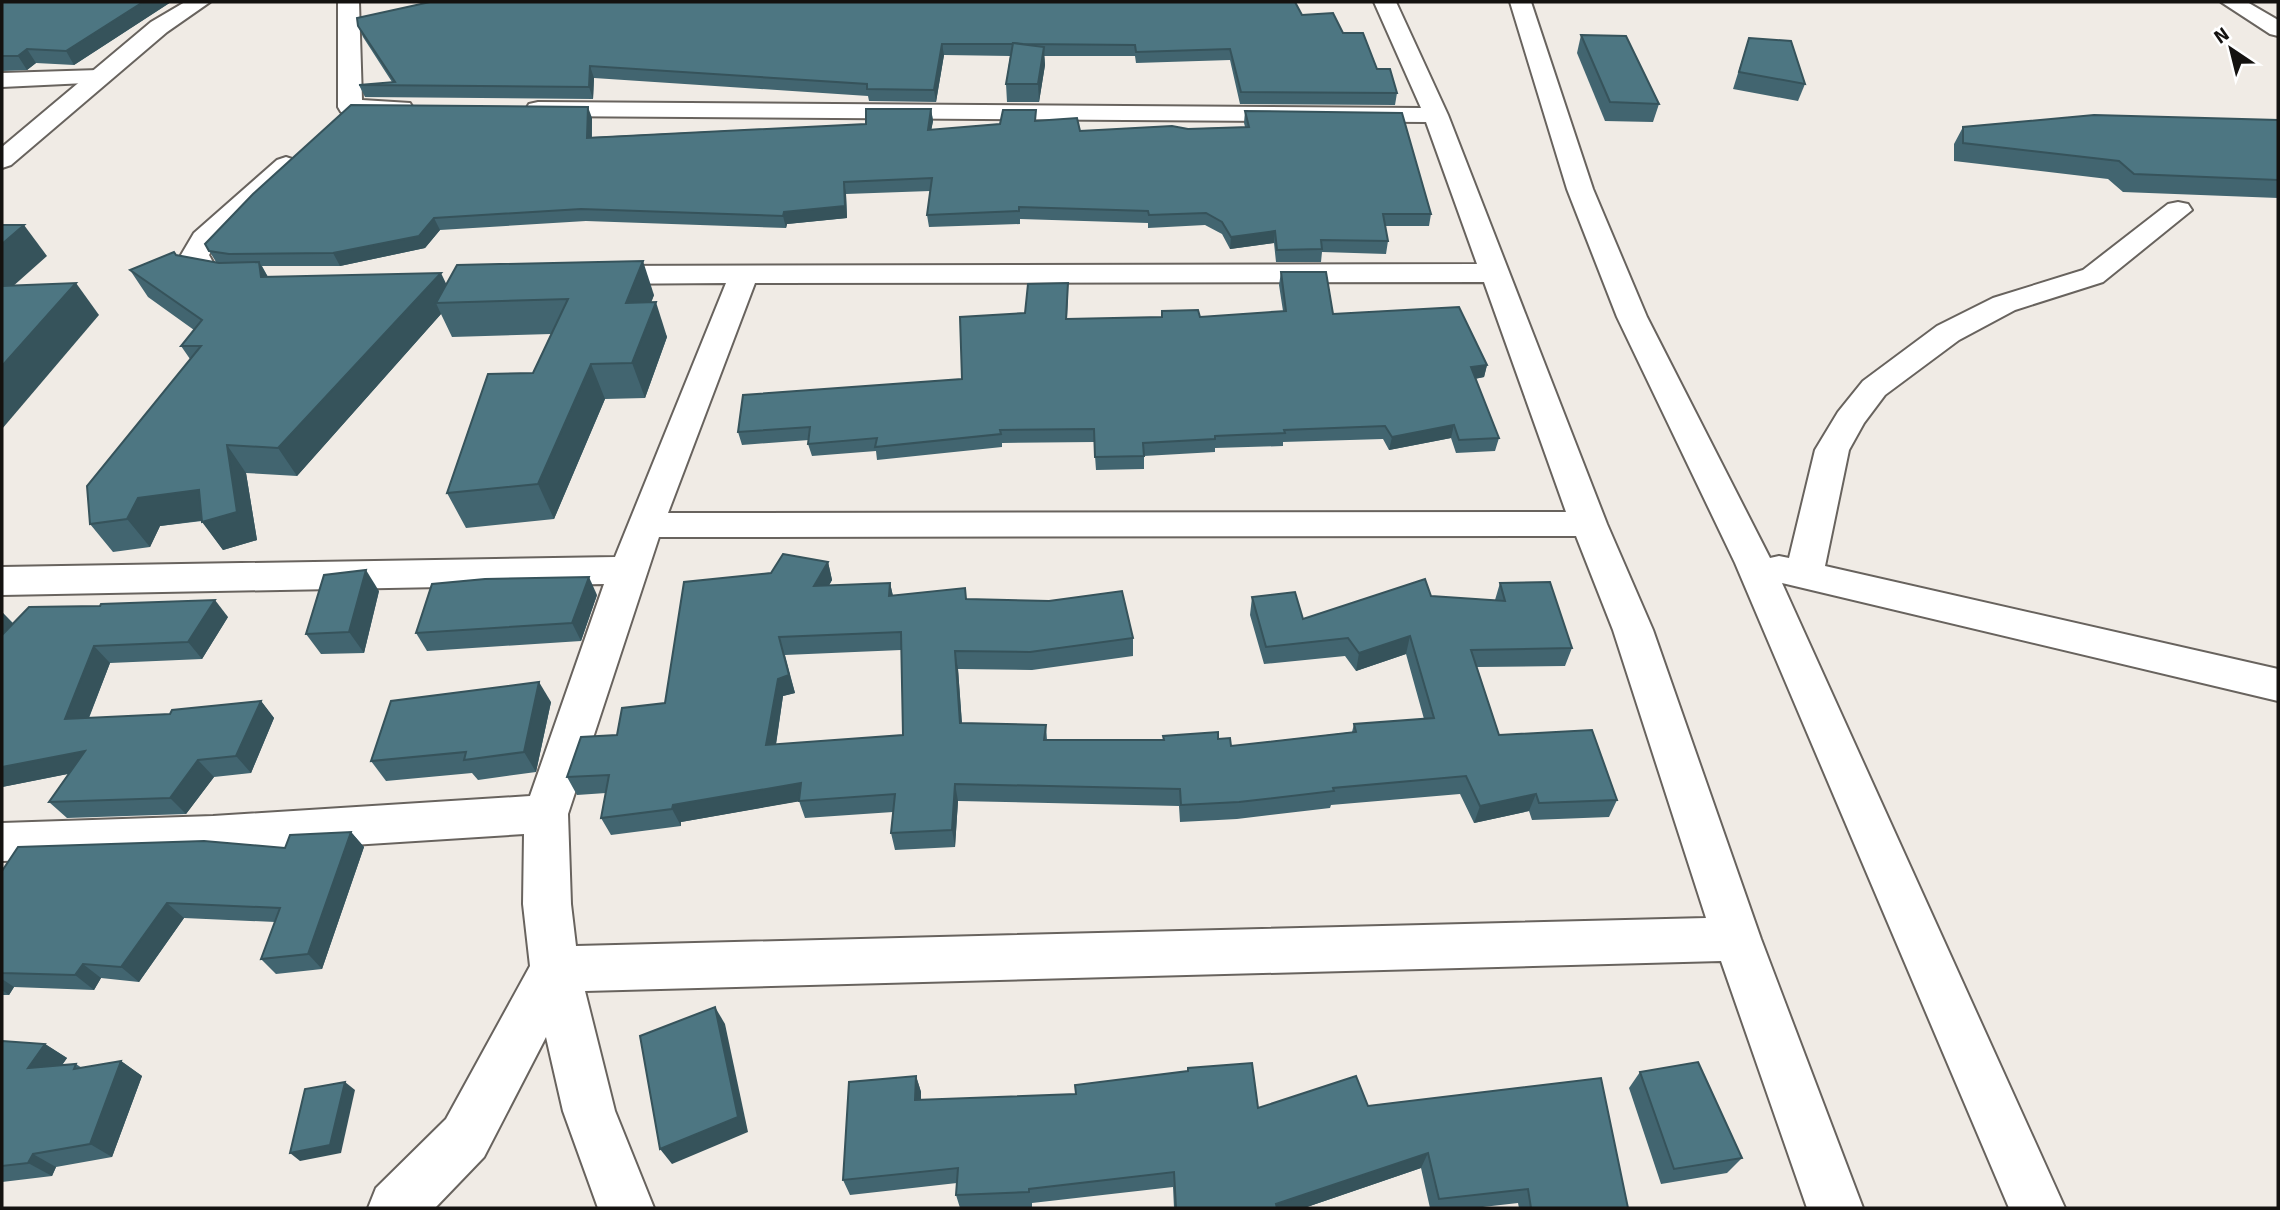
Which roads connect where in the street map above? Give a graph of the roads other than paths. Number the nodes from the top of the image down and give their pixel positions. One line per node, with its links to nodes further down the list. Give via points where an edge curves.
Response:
1 (199, 2): 7 (street, via 159,27)
2 (348, 2): 9 (street, via 340,116)
3 (1385, 2): 11 (street)
4 (1520, 2): 21 (street, via 1580,189 1632,317)
5 (2232, 2): 6 (street)
6 (2278, 29)
7 (99, 77): 8 (street); 13 (street)
8 (2, 80)
9 (419, 108)
10 (516, 109): 11 (street)
11 (1436, 115): 15 (street)
12 (301, 151): 18 (street, via 204,239 195,255 204,273)
13 (2, 160)
14 (2178, 210): 23 (street, via 2093,276 2004,304 1948,333 1874,388 1832,450)
15 (1494, 273): 16 (street); 19 (street)
16 (744, 274): 17 (street); 20 (street)
17 (566, 275)
18 (263, 278)
19 (1589, 524): 20 (street); 28 (street, via 1633,630)
20 (648, 525): 22 (street)
21 (1754, 563): 23 (street); 33 (street)
22 (628, 570): 24 (street); 26 (street)
23 (1804, 575): 25 (street)
24 (2, 581)
25 (2278, 685)
26 (546, 814): 27 (street, via 213,835); 29 (street, via 547,904)
27 (2, 842)
28 (1737, 939): 29 (street); 32 (street)
29 (555, 969): 30 (street, via 465,1138); 31 (street, via 589,1111)
30 (396, 1208)
31 (626, 1208)
32 (1835, 1208)
33 (2037, 1208)

